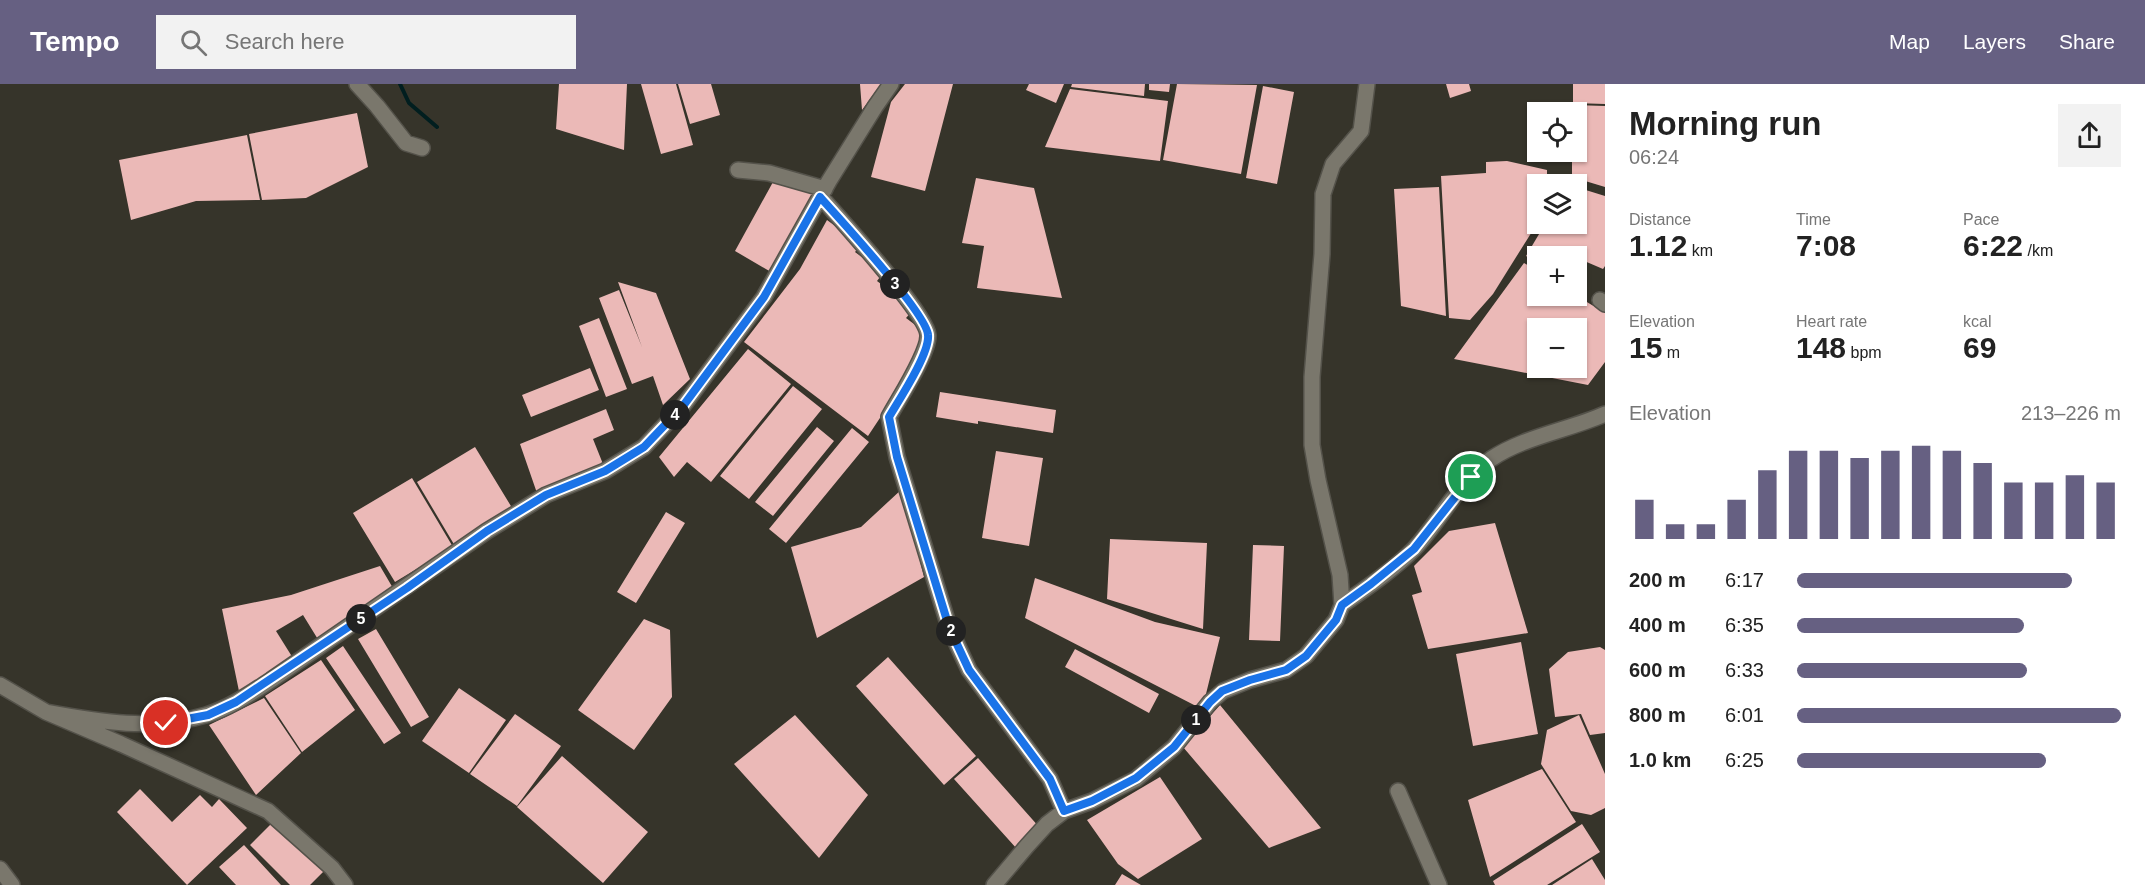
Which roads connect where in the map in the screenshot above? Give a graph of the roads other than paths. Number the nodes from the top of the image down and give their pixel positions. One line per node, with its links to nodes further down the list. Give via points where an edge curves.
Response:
1 (357, 84): 4 (street, via 406,143)
2 (891, 84): 6 (street)
3 (1367, 84): 8 (street, via 1360,131 1333,164 1323,194 1312,377 1312,445 1340,575)
4 (422, 148)
5 (738, 170): 6 (street, via 769,173)
6 (823, 193): 11 (street, via 764,297 683,406 644,447 605,471 546,495 487,531 236,702 208,715); 14 (street, via 926,327 929,336 921,360 889,417 897,457 949,627 969,670 1050,779)
7 (1605, 414): 8 (street, via 1488,460 1414,549)
8 (1342, 605): 14 (street, via 1336,620 1306,656 1286,670 1222,691 1174,747 1136,778)
9 (0, 685): 10 (street)
10 (46, 712): 11 (street); 12 (street)
11 (145, 724): 12 (street)
12 (134, 750): 17 (street, via 268,811 332,868)
13 (1398, 791): 19 (street)
14 (1064, 811): 18 (street, via 1047,824)
15 (0, 869): 16 (street)
16 (12, 885)
17 (345, 885)
18 (994, 885)
19 (1439, 885)

